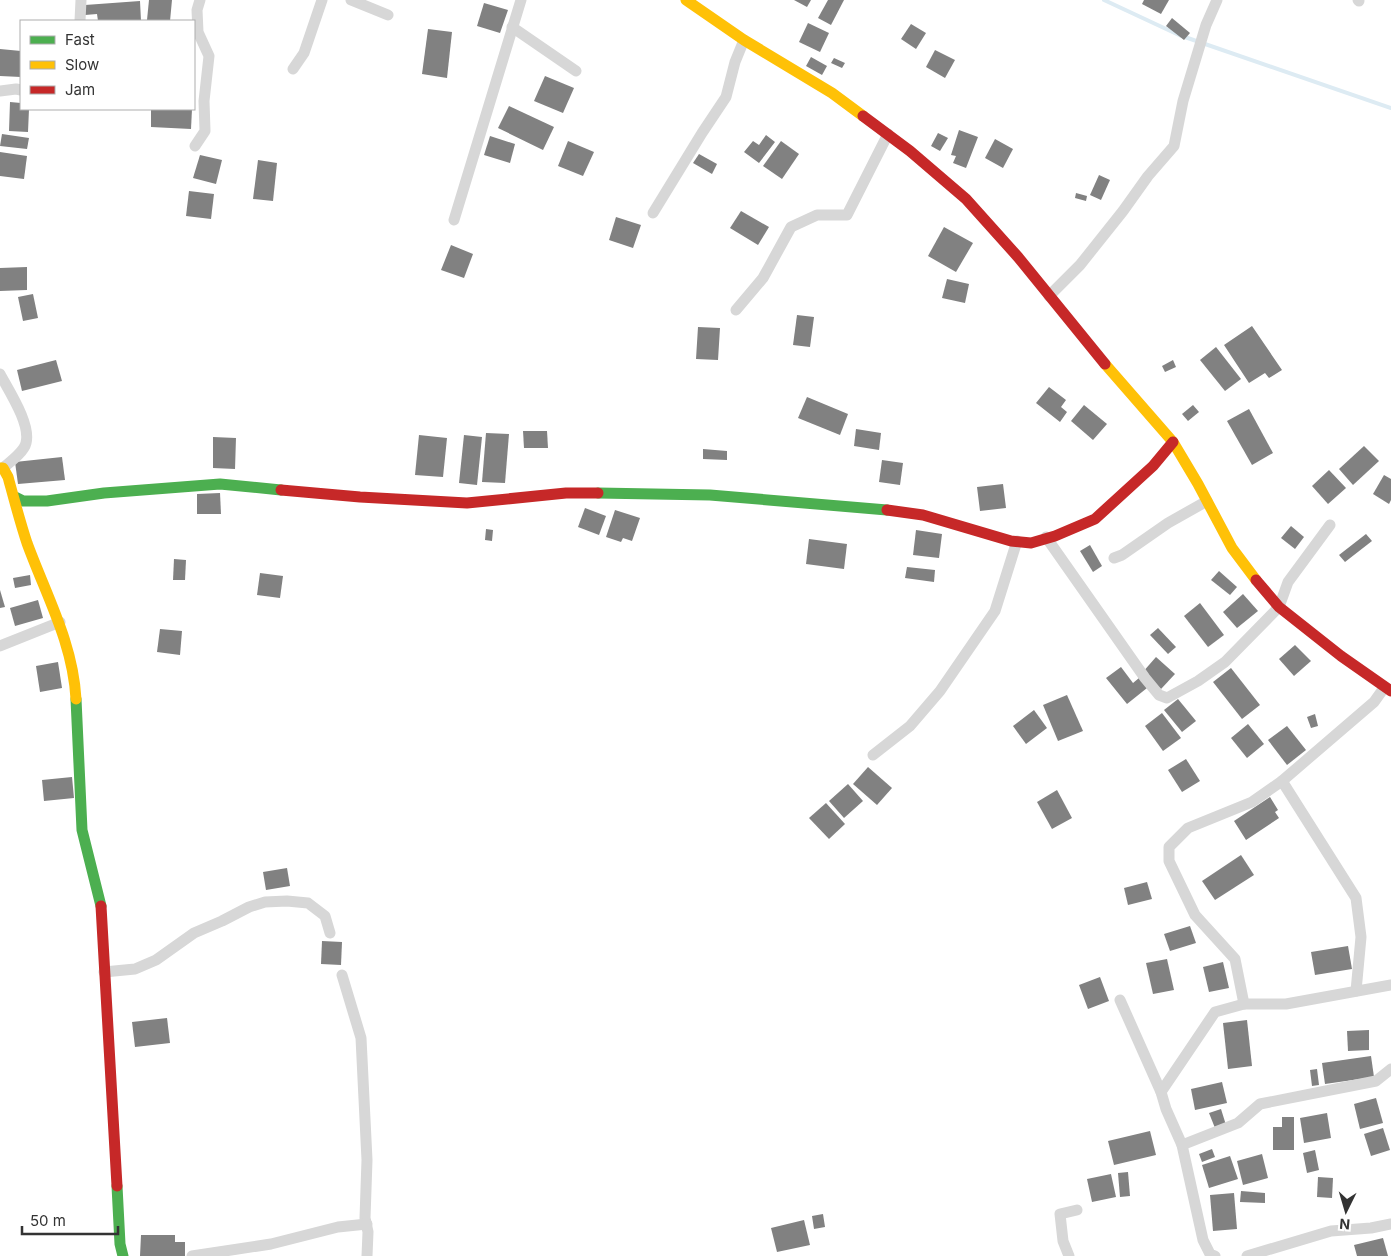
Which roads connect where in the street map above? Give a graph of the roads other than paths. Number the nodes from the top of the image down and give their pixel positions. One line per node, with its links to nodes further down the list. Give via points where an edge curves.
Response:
1 (81, 0): 9 (street)
2 (200, 0): 17 (street, via 198,32 209,56 204,101 205,131)
3 (322, 0): 12 (street, via 304,53)
4 (351, 0): 8 (street)
5 (520, 0): 10 (street)
6 (686, 0): 11 (street)
7 (1217, 0): 20 (street, via 1206,25 1174,146 1080,265)
8 (388, 14)
9 (80, 20)
10 (512, 27): 13 (street); 19 (street)
11 (744, 40): 16 (street, via 832,93); 18 (street, via 726,97)
12 (293, 69)
13 (576, 72)
14 (20, 90): 15 (street)
15 (0, 91)
16 (888, 134): 20 (street, via 966,199); 21 (street, via 847,214 817,215 791,227 763,278)
17 (195, 146)
18 (653, 214)
19 (454, 220)
20 (1049, 296): 23 (street)
21 (736, 310)
22 (0, 374): 24 (street, via 26,428 26,444)
23 (1173, 442): 26 (street); 28 (street, via 1153,466 1095,519)
24 (1, 468): 25 (street)
25 (15, 497): 29 (street, via 23,501 47,501 220,484 467,503 566,493 710,495 922,515); 32 (street, via 27,542)
26 (1207, 500): 30 (street); 31 (street, via 1232,548)
27 (1330, 525): 31 (street, via 1288,582)
28 (1046, 537): 29 (street, via 1031,543); 31 (street, via 1145,678 1164,698 1170,698 1225,662)
29 (1017, 542): 35 (street, via 995,610 940,691 910,726)
30 (1114, 558)
31 (1278, 607): 34 (street)
32 (60, 622): 33 (street); 38 (street, via 75,678 82,830 101,908)
33 (0, 646)
34 (1388, 689): 36 (street)
35 (873, 756)
36 (1282, 780): 41 (street, via 1356,898 1361,937); 43 (street, via 1252,802 1188,828 1169,847 1169,861 1195,915 1235,959)
37 (330, 933): 38 (street, via 325,916 308,903 265,902 194,933 156,960 135,969)
38 (104, 972): 51 (street, via 120,1244)
39 (342, 975): 48 (street, via 362,1038 368,1160)
40 (1391, 985): 41 (street)
41 (1356, 992): 43 (street, via 1286,1004)
42 (1120, 1000): 45 (street)
43 (1244, 1004): 45 (street, via 1215,1012)
44 (1391, 1069): 46 (street, via 1376,1081 1260,1104 1238,1122)
45 (1161, 1092): 46 (street)
46 (1182, 1145): 50 (street)
47 (1076, 1210): 54 (street, via 1060,1214 1063,1240)
48 (367, 1224): 52 (street, via 338,1227 272,1244); 53 (street)
49 (1391, 1224): 55 (street, via 1332,1231)
50 (1209, 1255)
51 (124, 1256)
52 (192, 1256)
53 (367, 1256)
54 (1069, 1256)
55 (1247, 1256)

